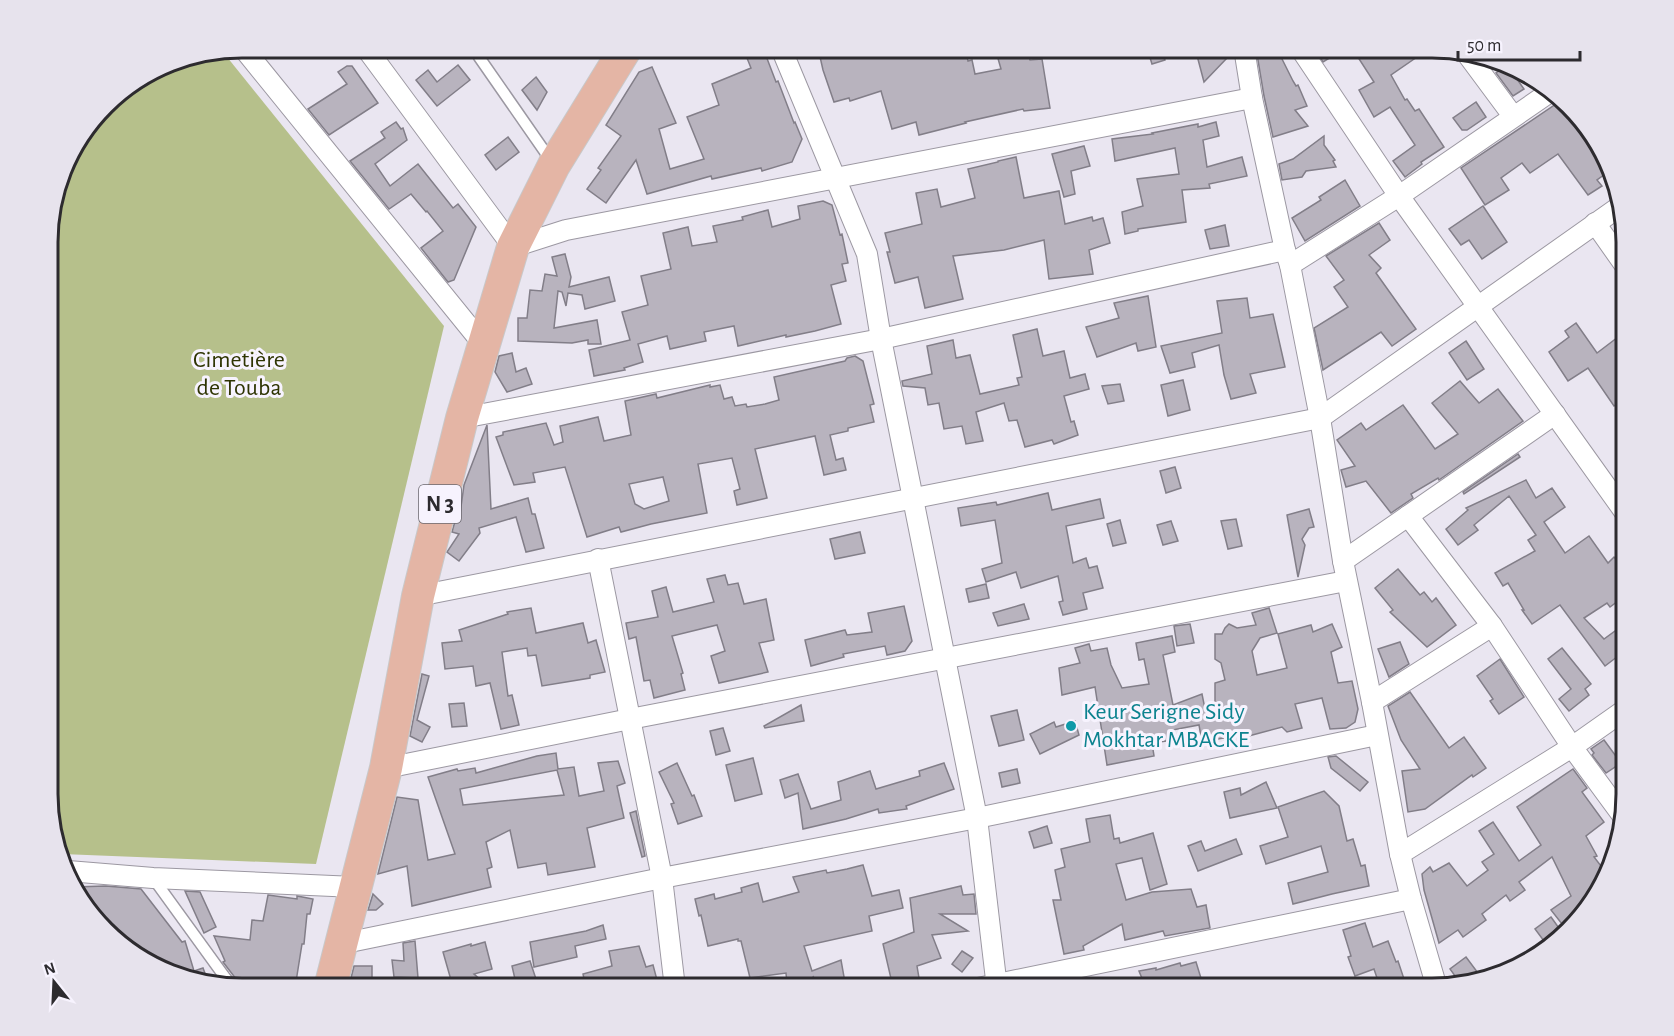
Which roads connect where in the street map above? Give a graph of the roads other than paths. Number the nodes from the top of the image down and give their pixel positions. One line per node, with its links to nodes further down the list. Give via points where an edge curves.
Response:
1 (251, 58): 22 (street)
2 (373, 58): 17 (street)
3 (480, 58): 12 (lane)
4 (620, 58): 12 (main road, N 3)
5 (785, 58): 13 (street)
6 (1246, 58): 10 (street)
7 (1307, 58): 14 (street)
8 (1474, 64): 11 (street)
9 (1544, 96): 11 (street)
10 (1252, 98): 13 (street); 19 (street)
11 (1513, 116): 14 (street)
12 (554, 165): 17 (main road, N 3)
13 (834, 178): 17 (street, via 566,230); 21 (street, via 867,254)
14 (1399, 196): 19 (street); 20 (street)
15 (1613, 211): 16 (street)
16 (1595, 223): 18 (street); 20 (street)
17 (513, 247): 22 (main road, N 3)
18 (1615, 251)
19 (1287, 258): 21 (street); 25 (street)
20 (1478, 306): 23 (street); 25 (street)
21 (881, 339): 24 (street); 26 (street)
22 (483, 344): 24 (main road, N 3)
23 (1555, 414): 27 (street); 28 (street)
24 (462, 418): 32 (main road, N 3)
25 (1320, 418): 26 (street); 30 (street)
26 (913, 498): 29 (street); 34 (street)
27 (1615, 499)
28 (1408, 516): 30 (street); 33 (street)
29 (598, 559): 32 (street); 37 (street)
30 (1342, 561): 31 (street)
31 (1346, 581): 34 (street); 35 (street)
32 (418, 596): 40 (main road, N 3)
33 (1492, 626): 35 (street); 39 (street)
34 (945, 658): 37 (street); 42 (street)
35 (1372, 702): 38 (street)
36 (1615, 717): 39 (street)
37 (630, 719): 40 (street); 46 (street)
38 (1377, 735): 42 (street); 43 (street)
39 (1572, 747): 41 (street); 43 (street)
40 (386, 768): 47 (main road, N 3)
41 (1615, 805)
42 (977, 818): 46 (street); 51 (street)
43 (1400, 854): 48 (street)
44 (76, 873): 45 (street)
45 (153, 878): 47 (street); 50 (lane)
46 (662, 878): 49 (street); 55 (street)
47 (356, 887): 49 (main road, N 3)
48 (1411, 899): 52 (street); 53 (street)
49 (340, 944): 54 (main road, N 3)
50 (224, 977)
51 (990, 977)
52 (1037, 977)
53 (1434, 977)
54 (332, 978)
55 (674, 978)

